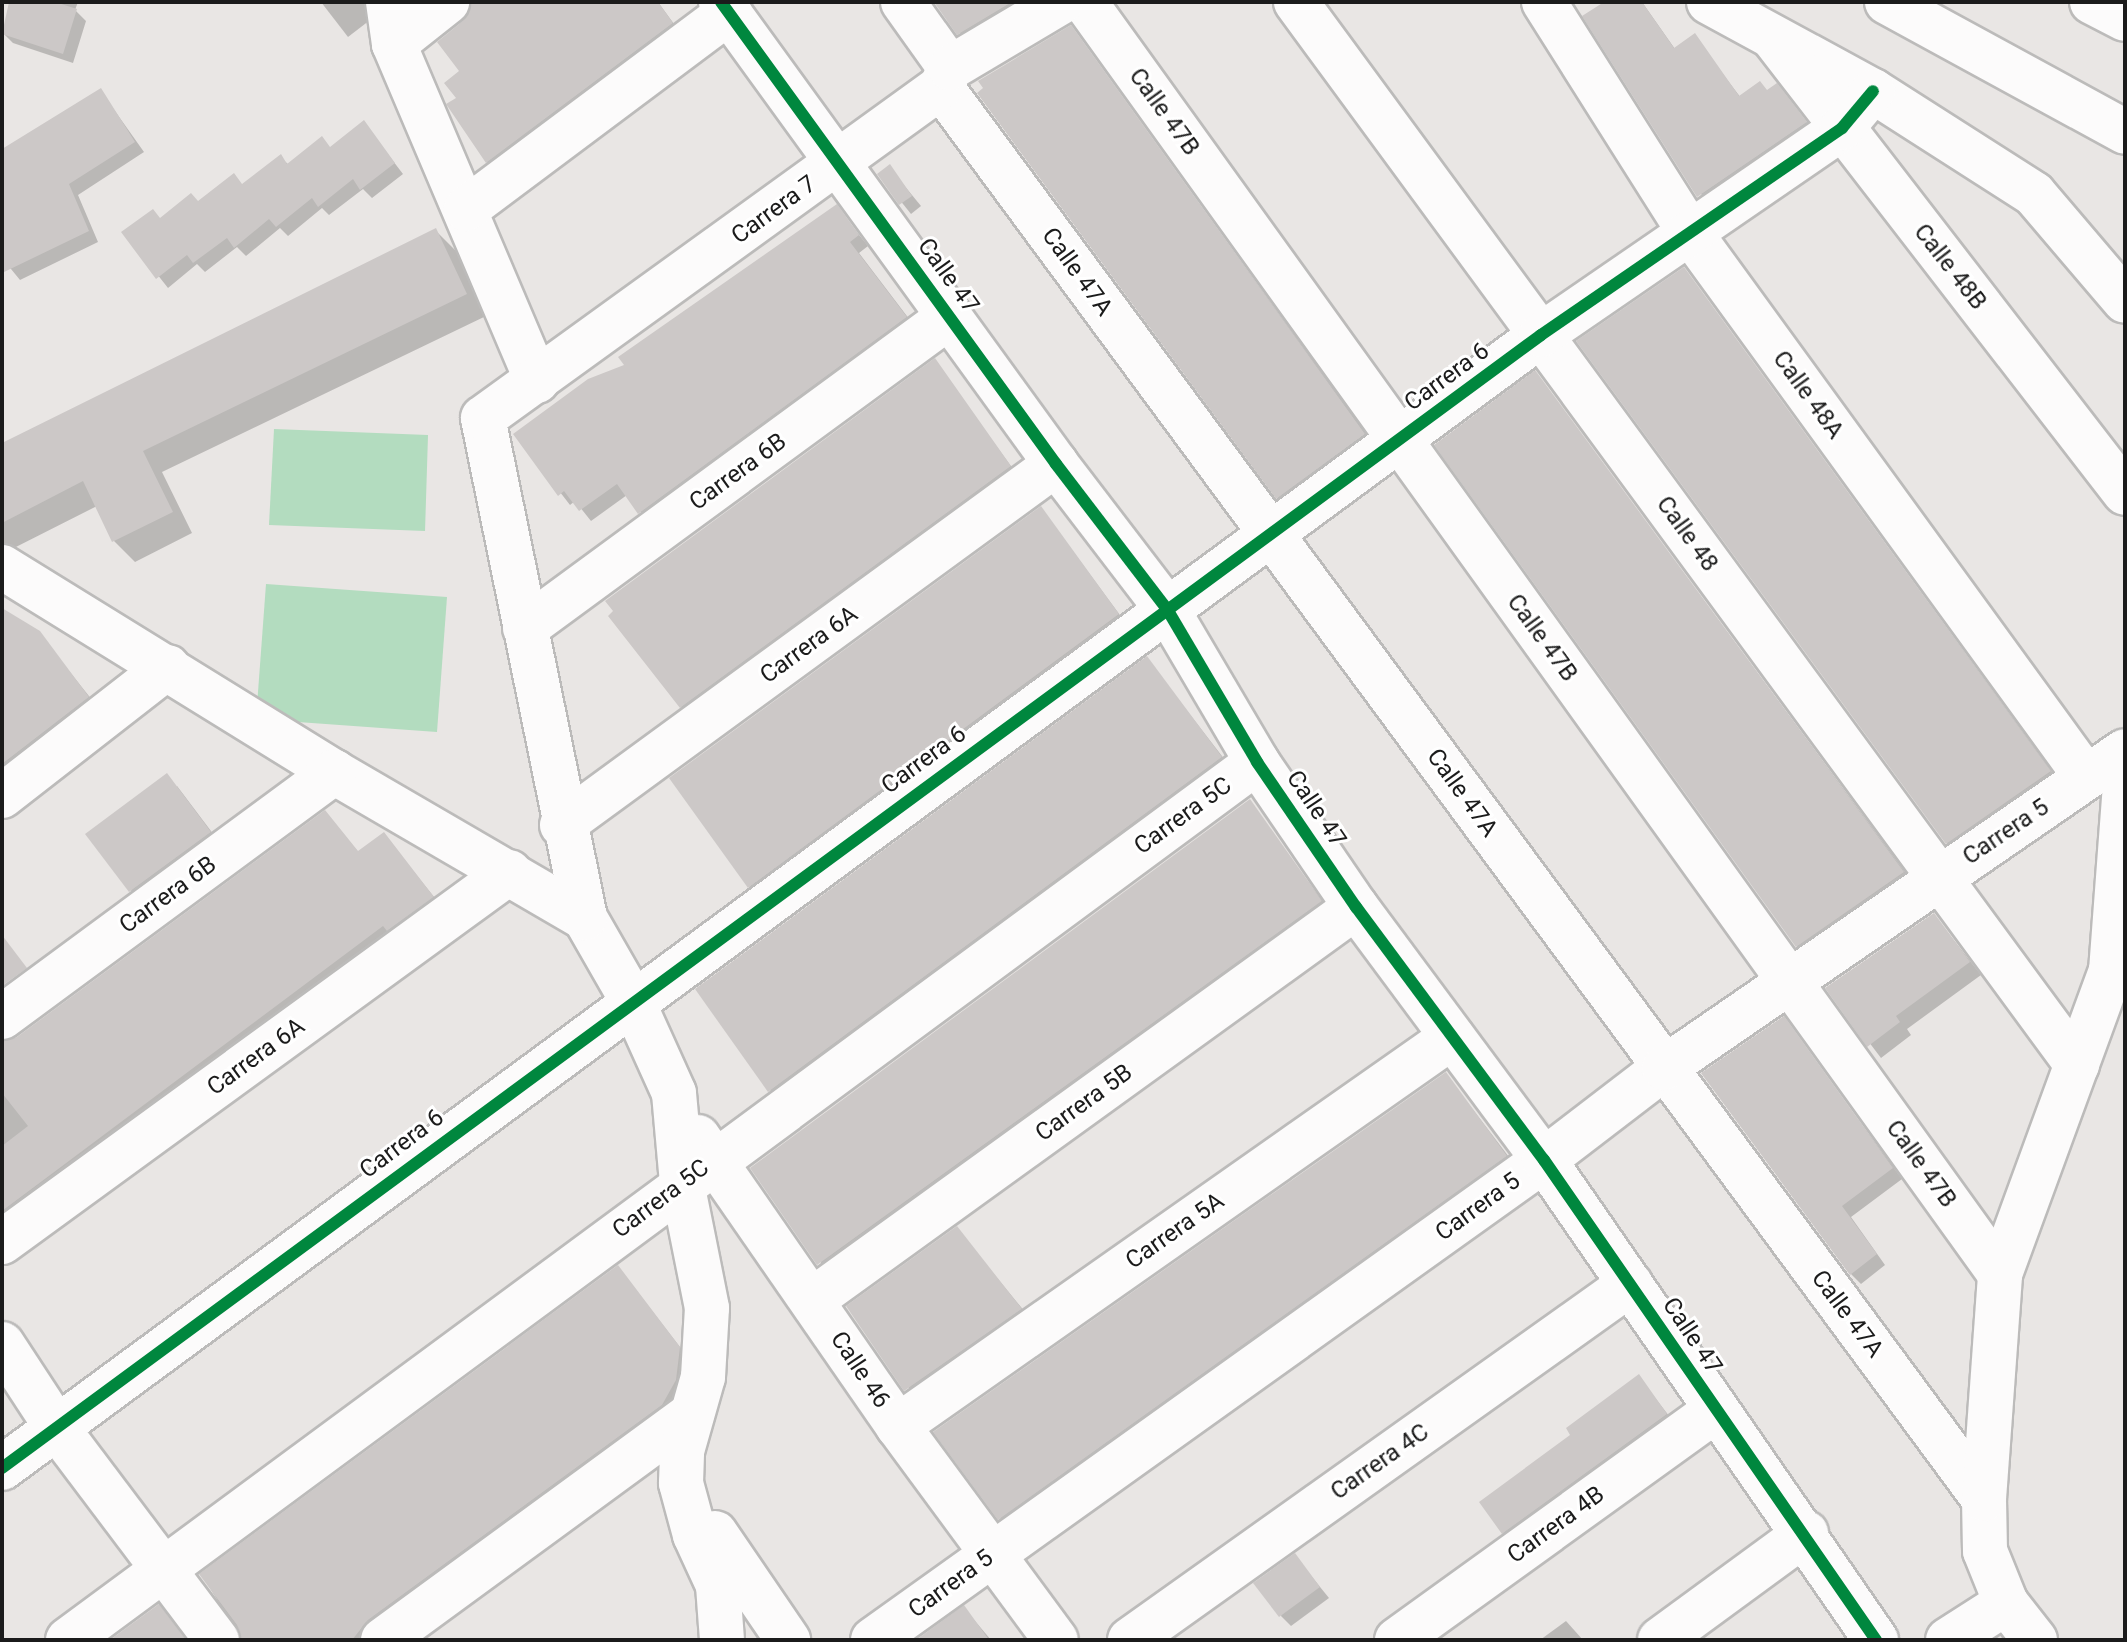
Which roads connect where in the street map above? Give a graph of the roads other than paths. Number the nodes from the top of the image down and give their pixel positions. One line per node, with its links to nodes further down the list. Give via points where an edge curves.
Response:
1 (447, 2): 12 (street)
2 (903, 2): 14 (street, Calle 47A)
3 (1061, 2): 14 (street, Carrera 7)
4 (1085, 2): 25 (street, Calle 47B)
5 (1296, 2): 23 (street, Calle 48)
6 (1544, 2): 20 (street, Calle 48A)
7 (1709, 2): 13 (street)
8 (1887, 2): 17 (street)
9 (2092, 2): 11 (street)
10 (725, 7): 18 (street, Calle 47); 19 (street)
11 (2125, 19)
12 (391, 23): 19 (street)
13 (1775, 40): 15 (street); 16 (street, Calle 48B)
14 (946, 78): 18 (street, Carrera 7); 28 (street, Calle 47A)
15 (1873, 91): 16 (street, Carrera 6); 21 (street, via 2034,194)
16 (1842, 128): 20 (street, Carrera 6); 27 (street, Calle 48B)
17 (2125, 132)
18 (838, 163): 22 (street, Calle 47); 24 (street, Carrera 7)
19 (466, 209): 24 (street)
20 (1689, 231): 23 (street, Carrera 6); 36 (street, Calle 48A)
21 (2125, 301)
22 (950, 316): 26 (street, Calle 47); 31 (street, Carrera 6B)
23 (1541, 335): 25 (street, Carrera 6); 40 (street, Calle 48)
24 (537, 381): 31 (street, Carrera 7, via 483,418)
25 (1399, 439): 28 (street, Carrera 6); 44 (street, Calle 47B)
26 (1056, 464): 30 (street, Calle 47); 38 (street, Carrera 6A)
27 (2125, 493)
28 (1270, 533): 30 (street, Carrera 6); 49 (street, Calle 47A)
29 (2, 567): 32 (street)
30 (1167, 609): 34 (street, Calle 47); 45 (street, Carrera 6)
31 (525, 628): 38 (street)
32 (168, 667): 35 (street); 37 (street)
33 (2125, 751): 36 (street, Carrera 5)
34 (1257, 762): 41 (street, Calle 47); 51 (street, Carrera 5C)
35 (334, 772): 39 (street); 46 (street, Carrera 6B)
36 (2106, 782): 40 (street, Carrera 5); 43 (street)
37 (2, 796)
38 (562, 825): 42 (street)
39 (510, 872): 42 (street); 52 (street, Carrera 6A)
40 (1939, 878): 44 (street, Carrera 5); 48 (street, Calle 48)
41 (1356, 907): 47 (street, Calle 47); 55 (street, Carrera 5B)
42 (585, 918): 45 (street)
43 (2118, 959): 48 (street)
44 (1789, 981): 49 (street, Carrera 5); 53 (street, Calle 47B)
45 (632, 1000): 51 (street, via 674,1093); 60 (street, Carrera 6)
46 (2, 1017)
47 (1452, 1037): 50 (street, Calle 47); 59 (street, Carrera 5A)
48 (2077, 1065): 53 (street)
49 (1664, 1068): 50 (street, Carrera 5); 63 (street, Calle 47A)
50 (1544, 1160): 54 (street, Calle 47); 65 (street, Carrera 5)
51 (697, 1173): 55 (street, Calle 46); 58 (street, via 707,1308 703,1377); 66 (street, Carrera 5C)
52 (2, 1242)
53 (2000, 1274): 63 (street)
54 (1630, 1284): 57 (street, Calle 47); 75 (street, Carrera 4C)
55 (812, 1300): 59 (street, Calle 46)
56 (2, 1344): 60 (street)
57 (1716, 1410): 64 (street, Calle 47); 76 (street, Carrera 4B)
58 (692, 1414): 62 (street); 71 (street)
59 (898, 1426): 65 (street, Calle 46)
60 (57, 1428): 61 (street, Carrera 6); 66 (street)
61 (2, 1468)
62 (681, 1483): 68 (street, via 695,1535 718,1585); 72 (street)
63 (1984, 1499): 67 (street, via 1985,1551)
64 (1806, 1533): 77 (street); 78 (street, Calle 47)
65 (994, 1553): 73 (street, Carrera 5); 74 (street, Calle 46)
66 (162, 1570): 69 (street, Carrera 5C); 70 (street)
67 (2025, 1630): 79 (street)
68 (721, 1639)
69 (68, 1640)
70 (217, 1640)
71 (383, 1640)
72 (788, 1640)
73 (873, 1640)
74 (1056, 1640)
75 (1130, 1640)
76 (1397, 1640)
77 (1660, 1640)
78 (1876, 1640)
79 (1948, 1640)

